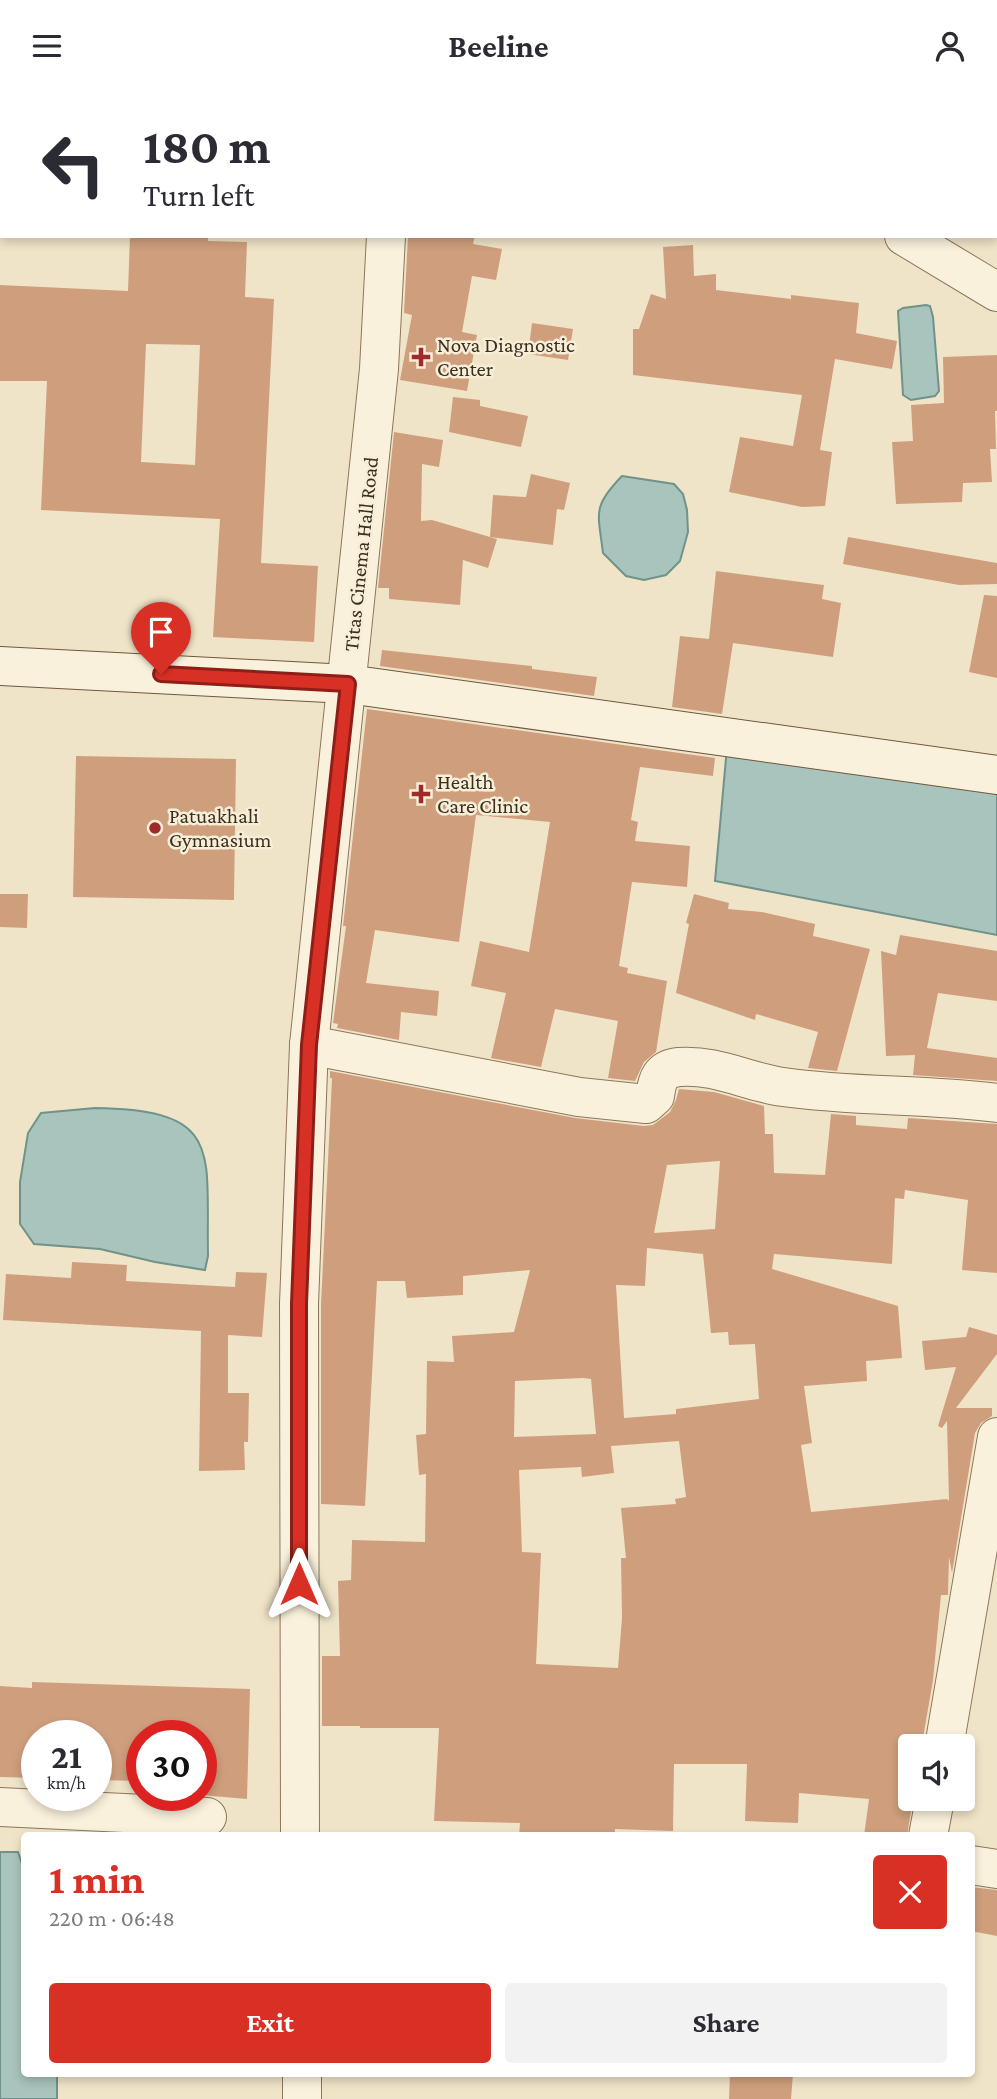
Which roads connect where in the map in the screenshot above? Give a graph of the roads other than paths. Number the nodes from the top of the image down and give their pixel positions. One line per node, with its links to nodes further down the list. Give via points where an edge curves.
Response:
1 (386, 238): 5 (street, Titas Cinema Hall Road, via 379,369)
2 (907, 238): 3 (street)
3 (997, 292)
4 (0, 666): 5 (street)
5 (348, 684): 6 (street); 7 (street, Titas Cinema Hall Road)
6 (997, 775)
7 (309, 1045): 8 (street, via 579,1097 646,1104 655,1096 663,1072 677,1067 712,1069 782,1087); 14 (street, Titas Cinema Hall Road, via 299,1304)
8 (997, 1103)
9 (997, 1437): 10 (street)
10 (946, 1734)
11 (0, 1807): 13 (street)
12 (933, 1811): 15 (street)
13 (207, 1817)
14 (300, 1832)
15 (929, 1832)
16 (975, 1866): 17 (street)
17 (997, 1869)
18 (302, 2077): 19 (street)
19 (302, 2099)

